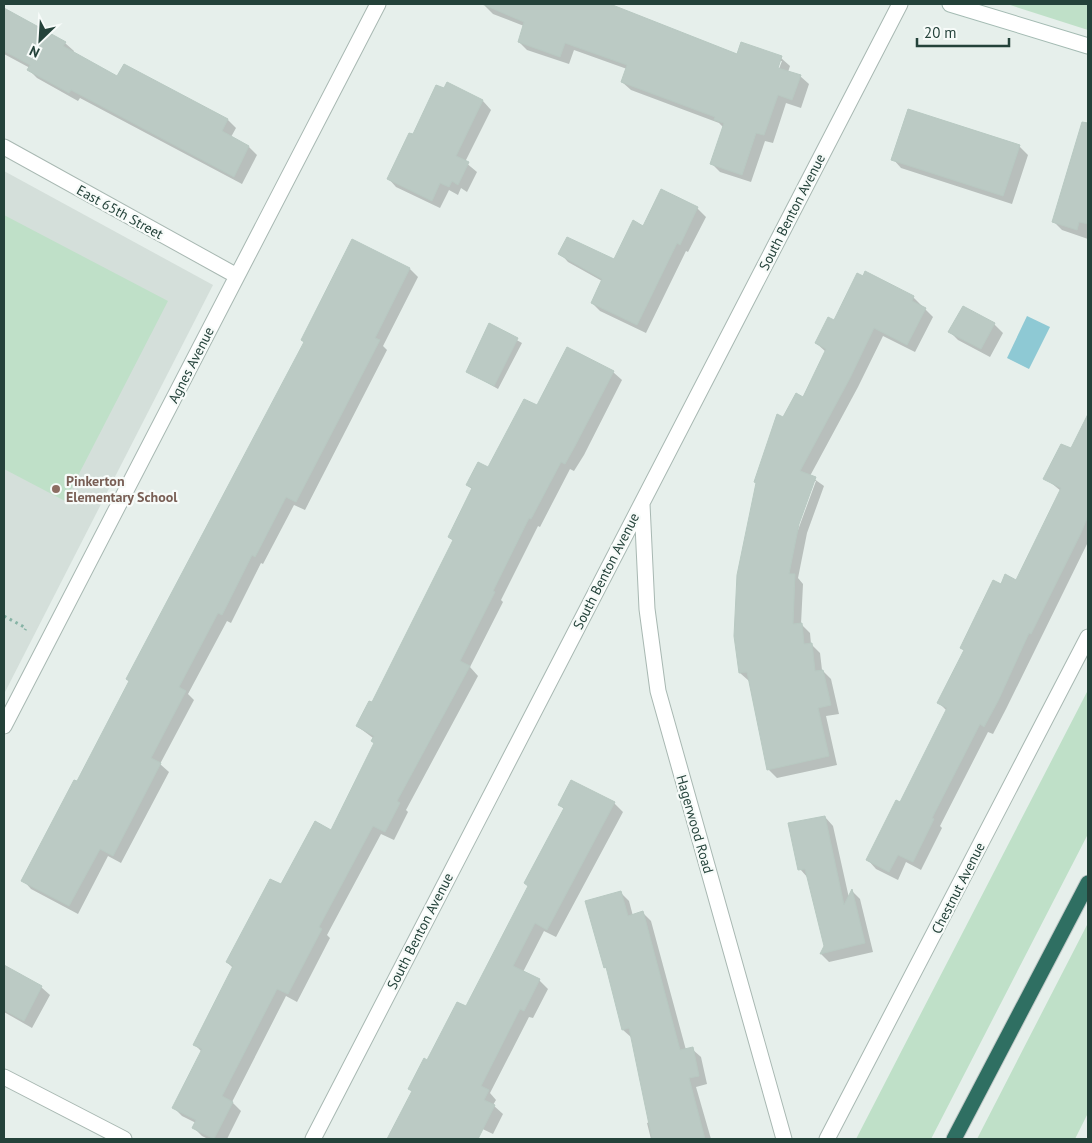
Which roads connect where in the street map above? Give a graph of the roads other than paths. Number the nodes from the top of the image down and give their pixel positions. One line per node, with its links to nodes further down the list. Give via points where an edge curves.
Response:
1 (378, 4): 6 (street, Agnes Avenue)
2 (900, 4): 7 (street, South Benton Avenue)
3 (950, 4): 4 (street)
4 (1088, 46)
5 (4, 147): 6 (street, East 65th Street)
6 (237, 276): 9 (street, Agnes Avenue)
7 (642, 502): 13 (street, South Benton Avenue); 14 (street, Hagerwood Road, via 647,609 658,691)
8 (1088, 637): 15 (street, Chestnut Avenue)
9 (4, 726)
10 (1088, 882): 16 (highway)
11 (4, 1077): 12 (street)
12 (124, 1139)
13 (313, 1139)
14 (784, 1139)
15 (828, 1139)
16 (954, 1139)

